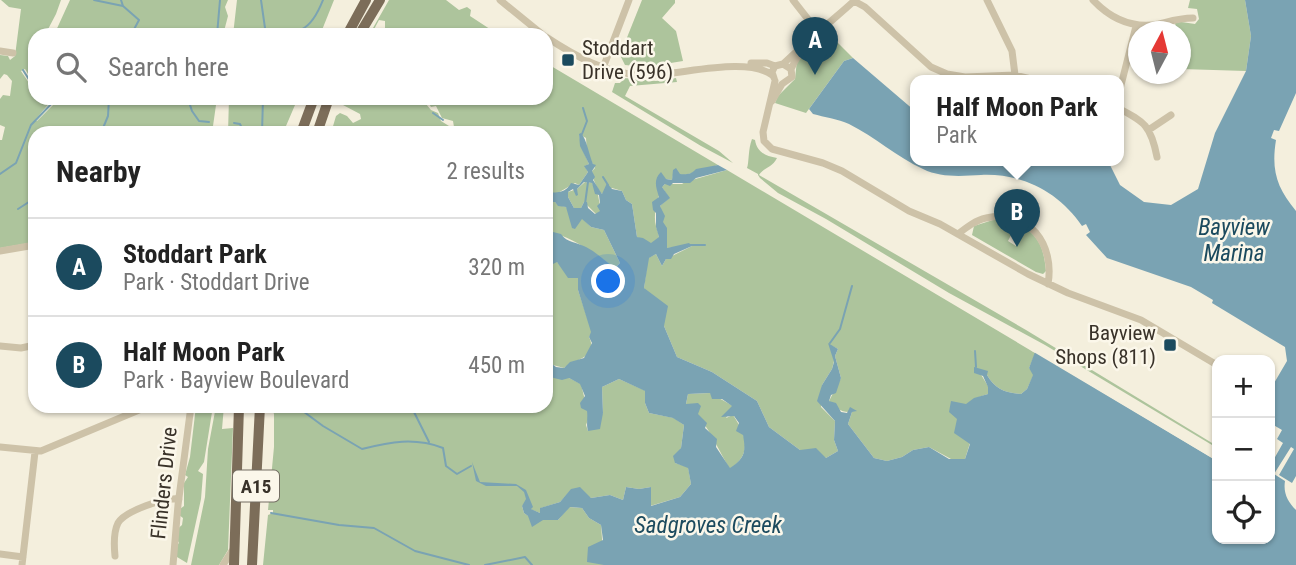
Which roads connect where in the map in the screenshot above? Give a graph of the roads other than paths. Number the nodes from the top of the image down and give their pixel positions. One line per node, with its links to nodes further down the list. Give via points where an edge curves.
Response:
1 (366, 0): 12 (main road)
2 (380, 0): 13 (main road)
3 (498, 0): 14 (street)
4 (629, 0): 21 (street)
5 (793, 0): 15 (street)
6 (855, 0): 15 (street); 24 (street, via 931,67)
7 (987, 0): 25 (street, via 1012,51)
8 (1093, 0): 11 (street, via 1103,11)
9 (1193, 18): 10 (street)
10 (1167, 21)
11 (1128, 23)
12 (350, 28)
13 (363, 28)
14 (535, 28)
15 (818, 32): 17 (street)
16 (553, 41): 21 (street)
17 (807, 45): 22 (street); 23 (street)
18 (0, 51): 19 (street)
19 (13, 53)
20 (1128, 58): 26 (street)
21 (603, 68): 23 (street, via 648,76 761,67)
22 (791, 69): 23 (street); 23 (street, via 789,81)
23 (778, 74): 35 (street, via 763,136 766,144 833,166)
24 (953, 75)
25 (1015, 75)
26 (1124, 75)
27 (311, 105): 31 (main road)
28 (327, 105): 32 (main road)
29 (1124, 111): 33 (street)
30 (1171, 115): 33 (street)
31 (303, 126)
32 (319, 126)
33 (1150, 129): 34 (street)
34 (1157, 157)
35 (958, 234): 38 (street); 38 (street, via 990,217 1007,217 1028,225 1048,252)
36 (28, 246): 37 (street)
37 (0, 251)
38 (1048, 284): 41 (street, via 1141,320)
39 (0, 346): 40 (street)
40 (28, 346)
41 (1212, 362)
42 (132, 413): 47 (street)
43 (190, 413): 48 (street, Flinders Drive)
44 (239, 413): 49 (main road, A15)
45 (260, 413): 56 (main road, A15)
46 (0, 447): 47 (street)
47 (35, 452): 52 (street)
48 (179, 499): 51 (street, via 164,498 122,518 115,533); 53 (street, Flinders Drive)
49 (235, 545): 54 (street); 55 (main road, A15)
50 (0, 554): 52 (street)
51 (115, 556)
52 (23, 561)
53 (173, 565)
54 (223, 565)
55 (234, 565)
56 (252, 565)

